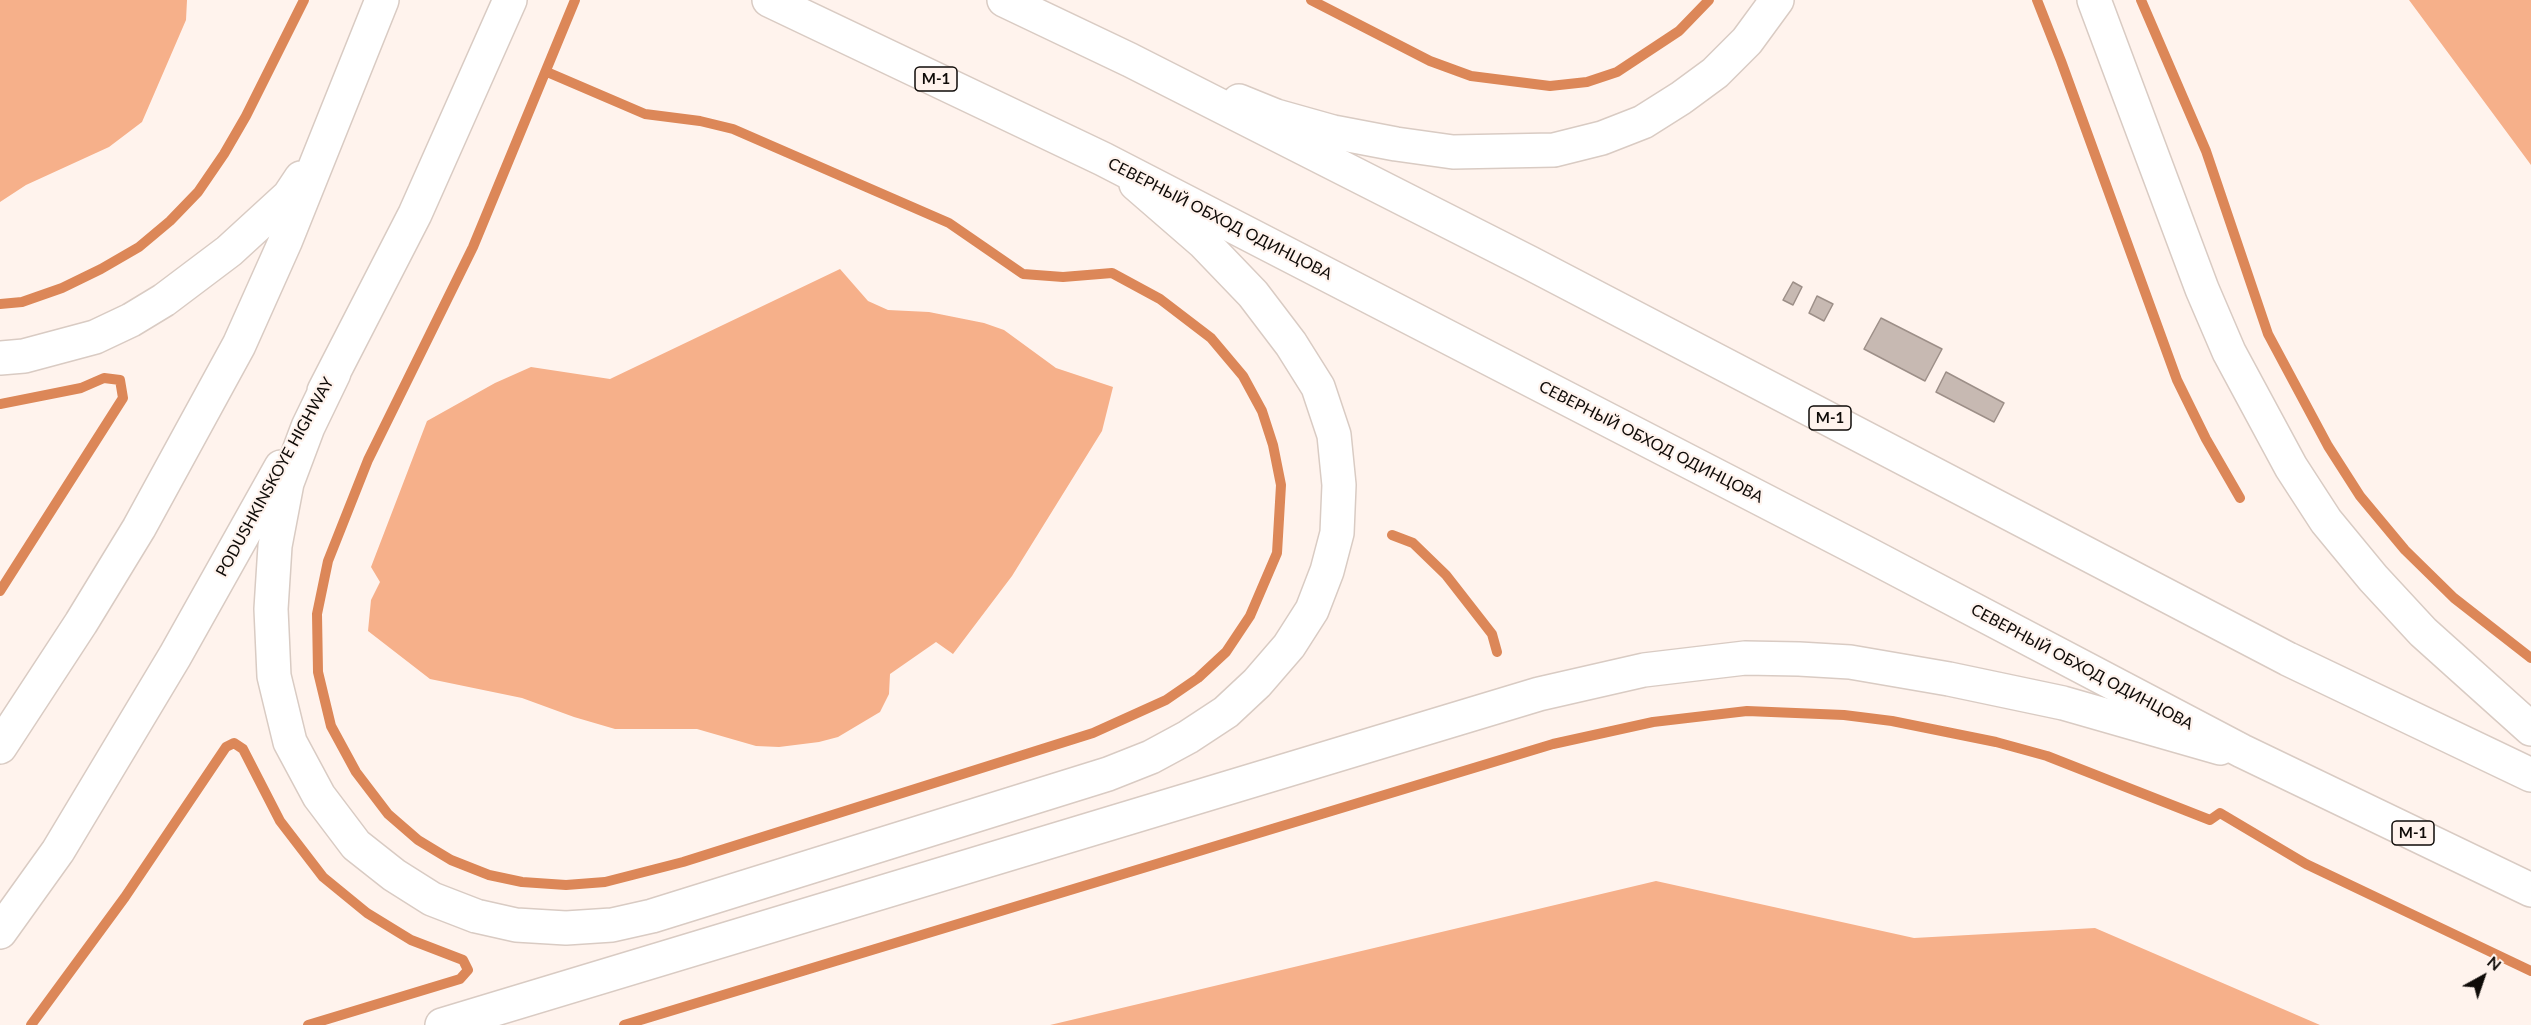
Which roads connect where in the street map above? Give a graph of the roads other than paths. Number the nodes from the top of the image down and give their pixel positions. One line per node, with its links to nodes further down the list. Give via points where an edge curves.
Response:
1 (382, 0): 8 (main road)
2 (510, 0): 11 (main road, PODUSHKINSKOYE HIGHWAY, via 415,214)
3 (769, 0): 9 (main road, СЕВЕРНЫЙ ОБХОД ОДИНЦОВА / М-1)
4 (1004, 0): 7 (main road, М-1)
5 (1777, 0): 7 (main road, via 1747,41 1681,98 1642,122 1602,138 1554,150 1454,152 1333,132 1276,116)
6 (2094, 0): 12 (main road, via 2202,290 2229,352 2291,467 2326,521 2373,578 2423,632)
7 (1130, 60): 14 (main road, М-1, via 1541,268 2288,659)
8 (327, 135): 10 (main road, via 289,196 229,251 164,300 95,337 24,356); 13 (main road, via 239,345 201,417 87,613)
9 (1103, 159): 11 (main road, via 1166,208 1253,294 1318,387 1334,435 1339,485 1337,533 1312,610 1289,646 1226,712 1151,757 1097,778 652,916 612,925 566,928 516,925 476,916 432,899 394,875 356,845 319,796 290,742 274,676 271,609 275,546 287,483); 15 (main road, СЕВЕРНЫЙ ОБХОД ОДИНЦОВА / М-1)
10 (0, 358)
11 (334, 373): 17 (main road, PODUSHKINSKOYE HIGHWAY, via 175,656 58,851)
12 (2531, 729)
13 (0, 747)
14 (2531, 775)
15 (2294, 776): 16 (main road, СЕВЕРНЫЙ ОБХОД ОДИНЦОВА / М-1); 18 (main road, via 2240,754 2063,703 1901,670 1850,662 1767,658 1644,669 1539,694)
16 (2531, 890)
17 (0, 932)
18 (442, 1025)

